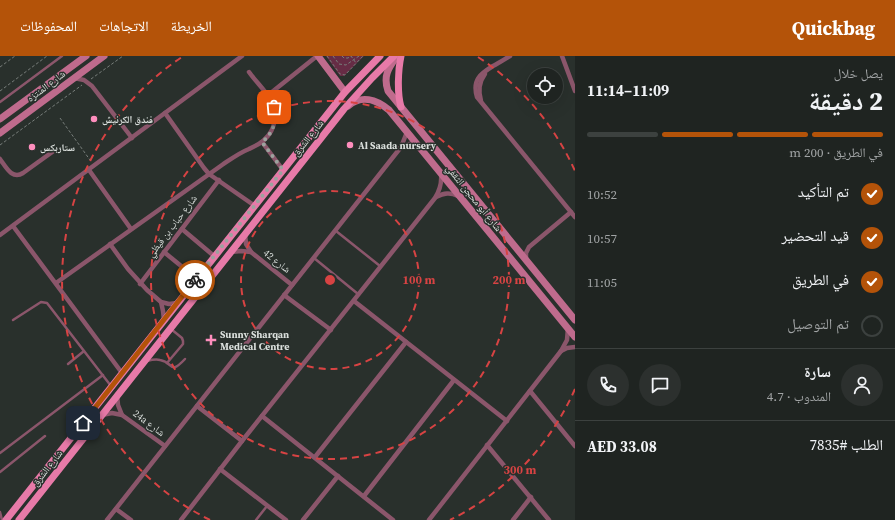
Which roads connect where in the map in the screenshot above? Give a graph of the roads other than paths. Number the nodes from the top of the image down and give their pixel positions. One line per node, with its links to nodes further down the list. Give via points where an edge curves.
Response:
1 (62, 56): 16 (lane)
2 (86, 56): 20 (street, شارع المنتزه)
3 (104, 56): 12 (street, شارع المنتزه)
4 (242, 56): 19 (street)
5 (318, 56): 14 (street); 15 (street)
6 (380, 56): 14 (main road, شارع الشرق)
7 (396, 56): 17 (street, شارع أبو محجن الثقفي, via 388,70 386,84 388,91); 18 (main road, شارع الشرق)
8 (401, 56): 17 (main road, via 398,91)
9 (510, 56): 39 (street, via 488,69 476,80 475,92 480,102)
10 (562, 56): 13 (street)
11 (249, 72): 15 (street)
12 (74, 78): 22 (street, شارع المنتزه); 23 (street, via 79,78 92,86)
13 (575, 91)
14 (345, 92): 31 (main road, شارع الشرق)
15 (267, 96): 24 (street, via 274,107 275,120 270,134)
16 (0, 102)
17 (401, 107): 29 (street, شارع أبو محجن الثقفي)
18 (344, 109): 21 (street, شارع أبو محجن الثقفي, via 358,101 375,101 389,110); 37 (main road, شارع الشرق)
19 (165, 113): 23 (street); 33 (street)
20 (0, 120)
21 (407, 132): 25 (street, شارع أبو محجن الثقفي); 26 (street); 29 (street, via 411,128)
22 (0, 133)
23 (132, 138): 30 (street)
24 (262, 142): 31 (street); 33 (street)
25 (416, 143): 26 (street); 32 (street, شارع أبو محجن الثقفي)
26 (402, 147): 44 (street)
27 (55, 150): 28 (street, via 17,176 12,174)
28 (0, 159)
29 (443, 159): 48 (street, شارع أبو محجن الثقفي)
30 (89, 170): 41 (street); 42 (street)
31 (282, 172): 37 (main road, via 266,196 266,200); 38 (main road, شارع الشرق)
32 (441, 173): 35 (street, شارع أبو محجن الثقفي); 36 (street, via 441,186)
33 (209, 174): 34 (street); 42 (street)
34 (219, 180): 38 (street); 43 (street, شارع حباب بن قيظي)
35 (460, 197): 36 (street, via 447,193); 70 (street, شارع أبو محجن الثقفي)
36 (435, 198): 56 (street)
37 (270, 202): 45 (main road, شارع الشرق)
38 (255, 206): 53 (main road, شارع الشرق)
39 (571, 212): 40 (street); 49 (street)
40 (575, 217)
41 (13, 226): 46 (street); 58 (street)
42 (131, 229): 47 (street)
43 (182, 229): 50 (street, شارع حباب بن قيظي); 53 (street)
44 (335, 231): 54 (street); 56 (lane)
45 (245, 234): 51 (main road, شارع الشرق); 52 (street, شارع 42, via 246,244)
46 (0, 236)
47 (110, 244): 58 (street); 59 (street)
48 (514, 246): 49 (street); 55 (street, شارع أبو محجن الثقفي)
49 (529, 247): 55 (street)
50 (164, 252): 57 (street); 59 (street, شارع حباب بن قيظي)
51 (231, 252): 52 (street, شارع 42); 69 (main road, شارع الشرق)
52 (251, 252): 60 (street, شارع 42)
53 (214, 256): 57 (main road, شارع الشرق)
54 (314, 258): 60 (street); 61 (lane)
55 (526, 261): 67 (street, شارع أبو محجن الثقفي)
56 (381, 266): 61 (street)
57 (196, 279): 65 (main road, شارع الشرق)
58 (56, 283): 82 (street)
59 (140, 284): 64 (street)
60 (292, 285): 62 (street)
61 (358, 294): 63 (street)
62 (284, 295): 71 (street); 88 (street)
63 (354, 301): 71 (street); 73 (street)
64 (161, 302): 65 (street); 68 (street)
65 (178, 303): 68 (main road, شارع الشرق)
66 (13, 320): 76 (lane, via 45,302)
67 (575, 320)
68 (164, 321): 75 (main road, شارع الشرق)
69 (170, 328): 79 (main road, شارع الشرق); 81 (lane, via 184,341)
70 (568, 328): 72 (street, شارع أبو محجن الثقفي); 77 (street, via 567,340)
71 (331, 330): 91 (street)
72 (575, 337)
73 (406, 342): 84 (street); 99 (street)
74 (575, 347): 77 (street)
75 (142, 348): 79 (main road, via 149,350); 82 (main road, شارع الشرق)
76 (84, 351): 80 (lane); 83 (lane)
77 (561, 351): 86 (street)
78 (185, 359): 81 (lane, via 177,367)
79 (144, 362): 81 (lane, via 158,359); 87 (main road, شارع الشرق)
80 (68, 364)
81 (167, 364)
82 (122, 373): 85 (main road, شارع الشرق)
83 (103, 375): 85 (lane); 98 (lane)
84 (454, 380): 92 (street); 103 (street)
85 (112, 386): 109 (main road, شارع الشرق)
86 (530, 391): 92 (street); 97 (street)
87 (117, 395): 89 (street, 24a شارع); 90 (main road, شارع الشرق)
88 (197, 406): 94 (street); 96 (street)
89 (122, 414): 90 (street, 24a شارع); 96 (street, 24a شارع)
90 (101, 415): 110 (main road, شارع الشرق)
91 (262, 416): 94 (street); 99 (street)
92 (506, 421): 95 (street)
93 (45, 436): 101 (lane)
94 (242, 441): 100 (street)
95 (488, 445): 104 (street); 118 (street)
96 (165, 446): 106 (street)
97 (575, 446)
98 (0, 452)
99 (315, 457): 102 (street)
100 (220, 469): 105 (street); 113 (street)
101 (0, 472)
102 (338, 476): 103 (street); 116 (street)
103 (364, 496): 117 (street)
104 (531, 497): 119 (street); 120 (street)
105 (268, 506): 114 (lane); 115 (street)
106 (116, 509): 111 (street); 112 (street)
107 (0, 512): 108 (lane)
108 (2, 520)
109 (6, 520)
110 (19, 520)
111 (107, 520)
112 (131, 520)
113 (181, 520)
114 (256, 520)
115 (286, 520)
116 (303, 520)
117 (393, 520)
118 (429, 520)
119 (513, 520)
120 (549, 520)

